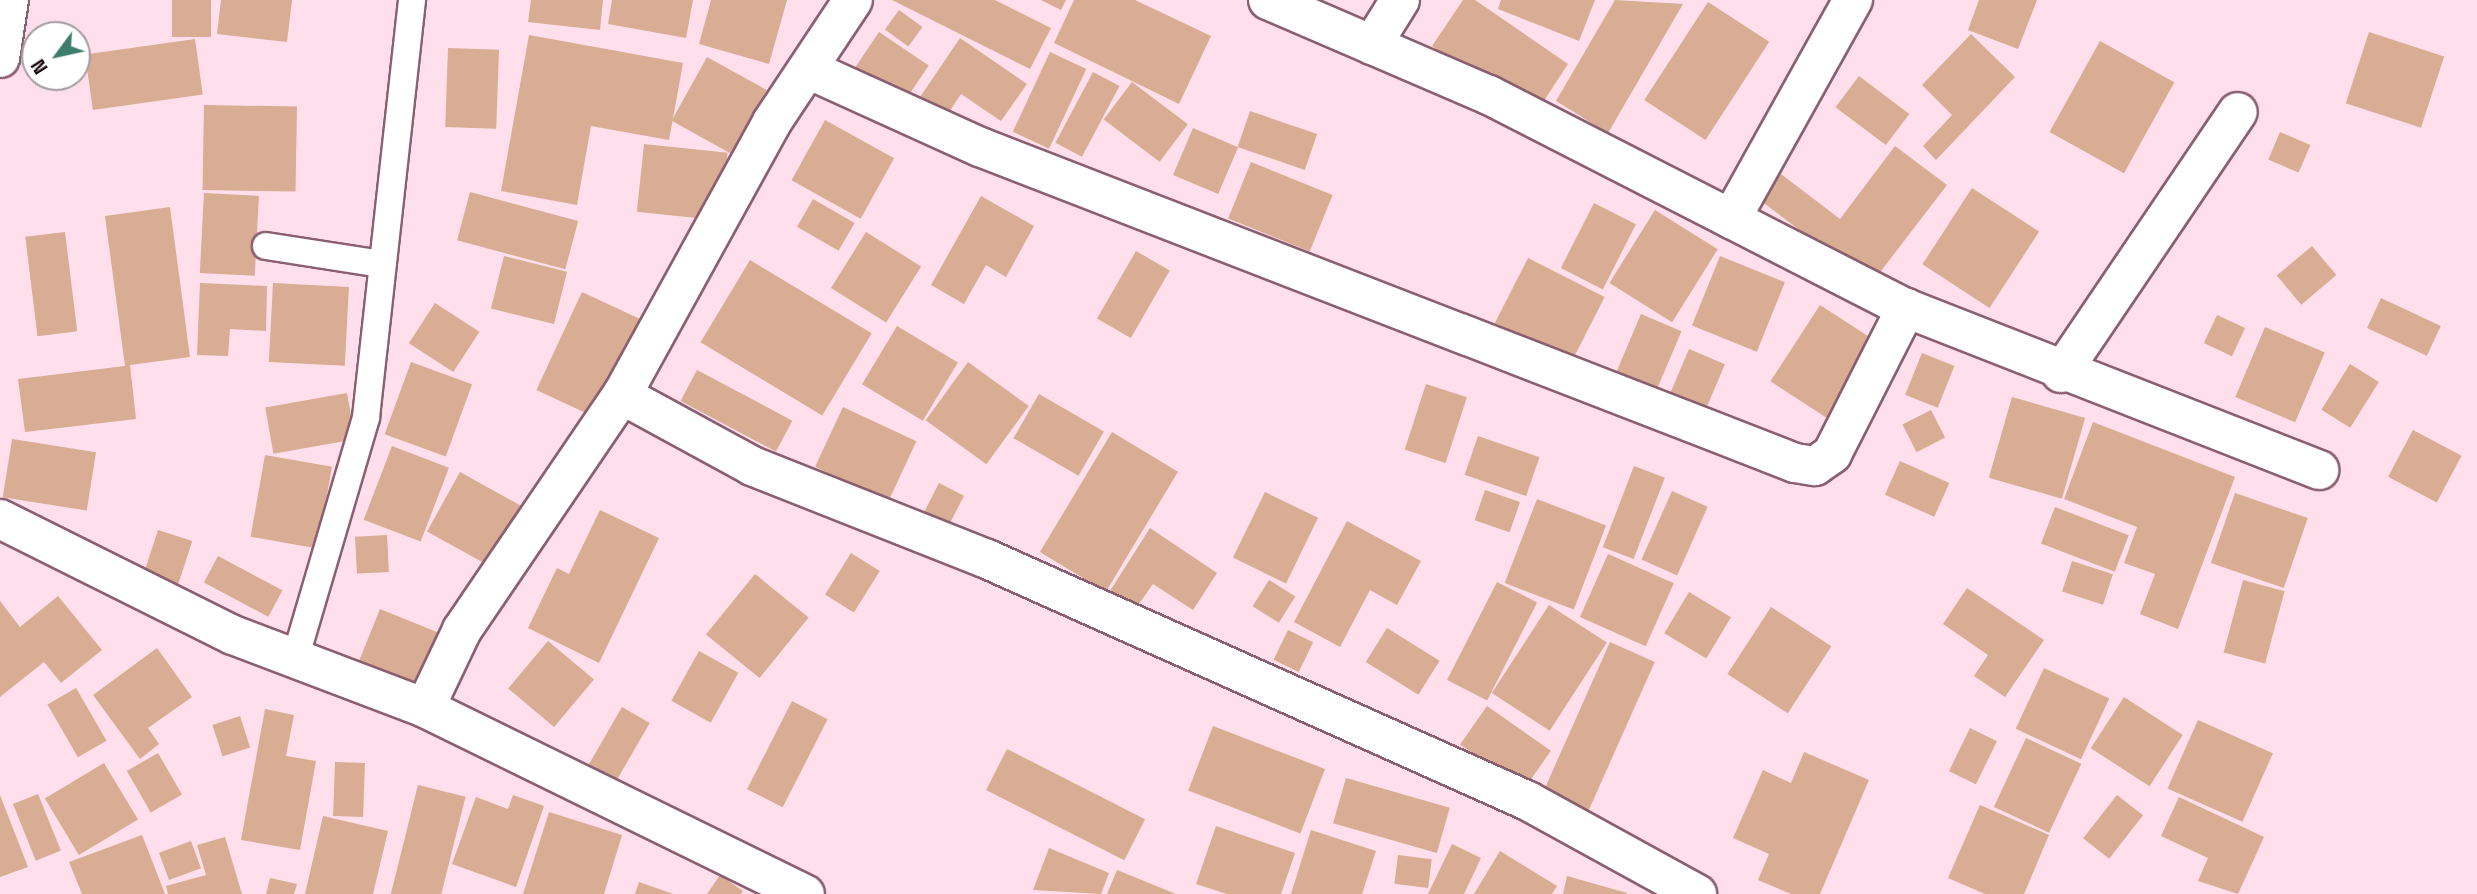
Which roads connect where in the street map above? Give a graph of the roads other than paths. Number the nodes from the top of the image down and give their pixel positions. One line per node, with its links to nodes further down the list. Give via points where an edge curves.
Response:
1 (9, 0): 8 (street)
2 (412, 0): 13 (lane)
3 (853, 0): 9 (street)
4 (1268, 0): 7 (street)
5 (1400, 0): 7 (street)
6 (1853, 0): 11 (street)
7 (1372, 44): 11 (street, via 1489,95)
8 (0, 58)
9 (810, 71): 14 (street, via 980,147 1795,463 1815,466 1832,454); 16 (street, via 772,122)
10 (2238, 112): 15 (street)
11 (1731, 219): 14 (street)
12 (266, 246): 13 (lane)
13 (381, 264): 19 (lane, via 366,417)
14 (1906, 308): 15 (street)
15 (2061, 373): 17 (street, via 2145,400)
16 (622, 395): 20 (street, via 462,630); 22 (street, via 752,466 987,559 1528,801)
17 (2319, 470)
18 (0, 519): 19 (street, via 233,635)
19 (295, 659): 20 (street)
20 (425, 708): 21 (street)
21 (805, 894)
22 (1697, 894)

